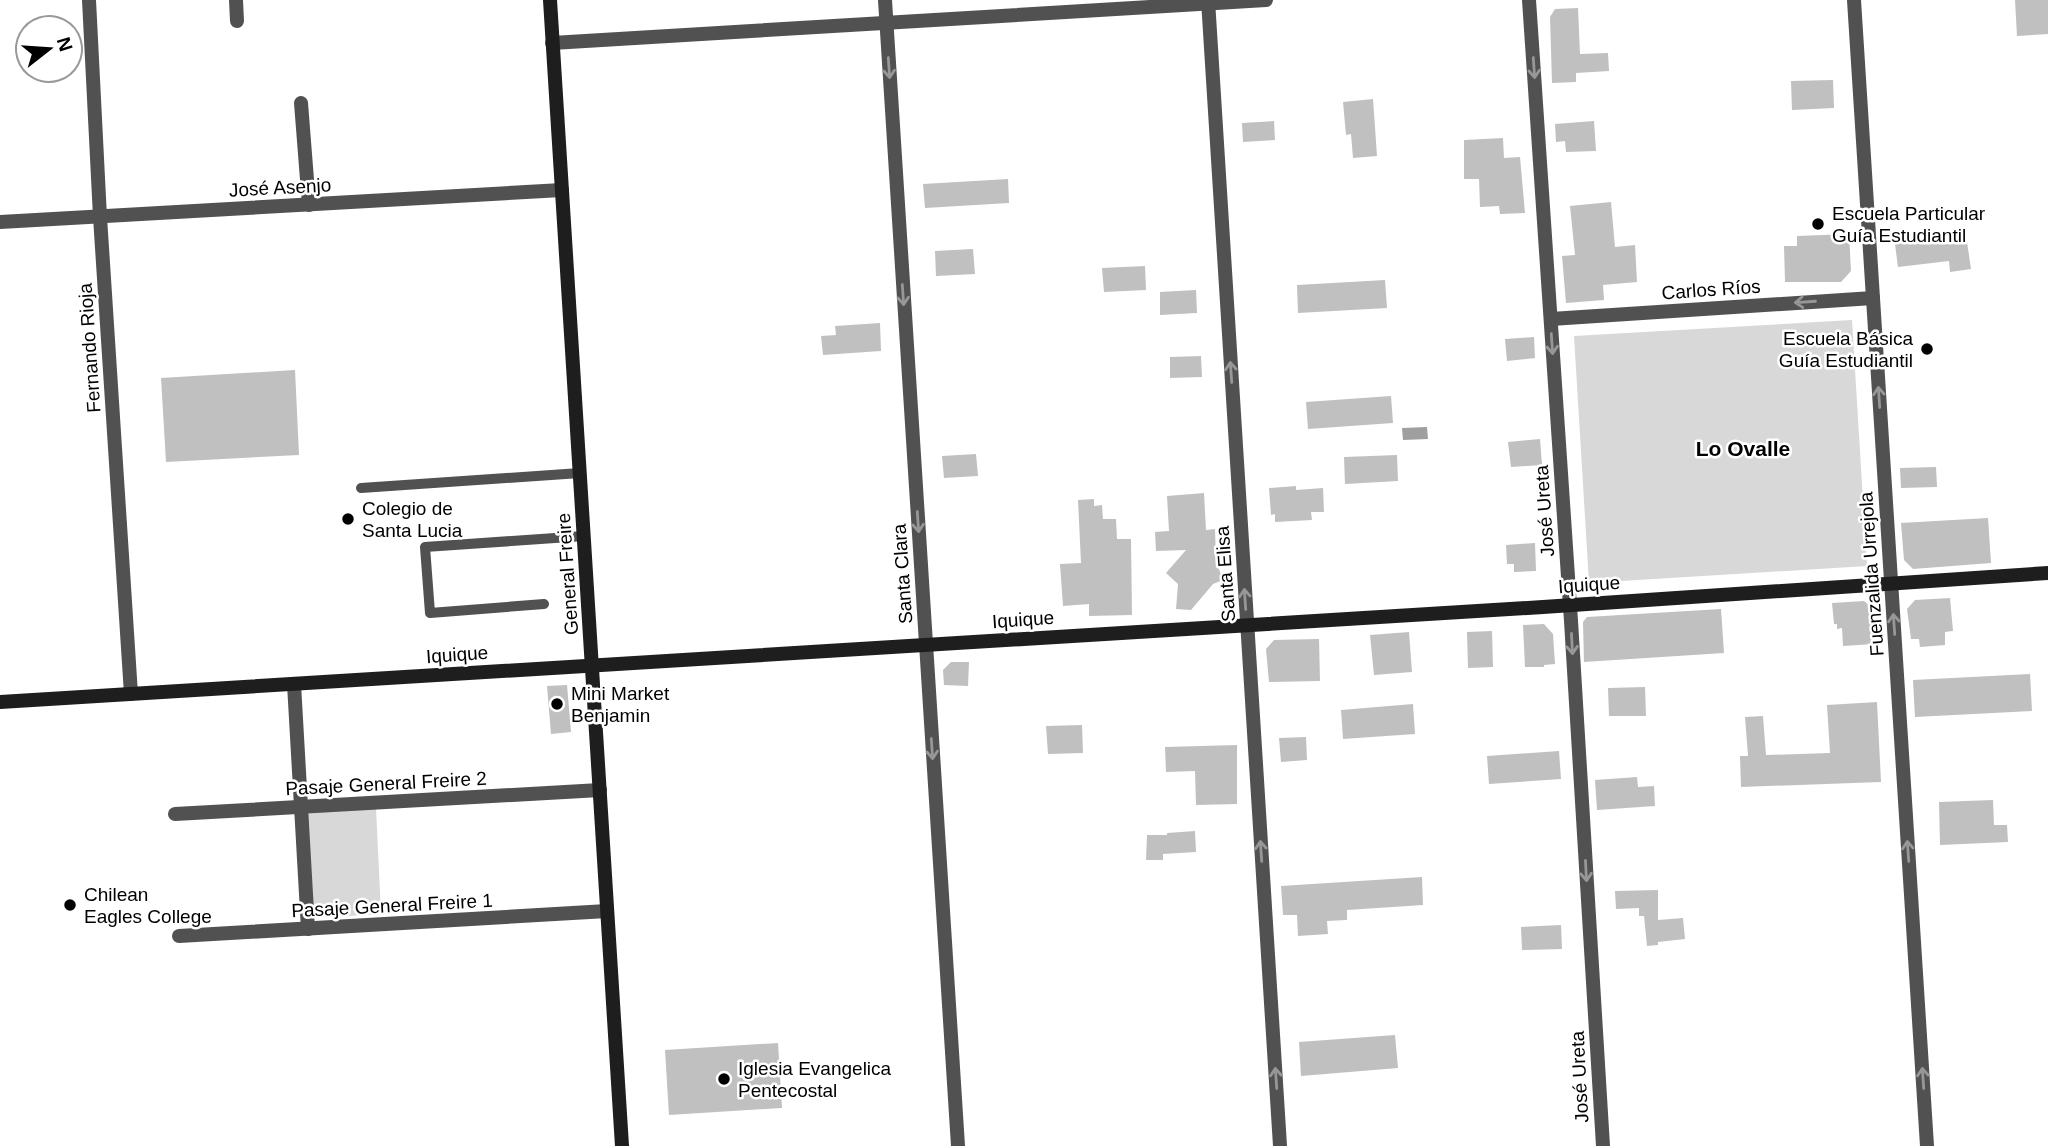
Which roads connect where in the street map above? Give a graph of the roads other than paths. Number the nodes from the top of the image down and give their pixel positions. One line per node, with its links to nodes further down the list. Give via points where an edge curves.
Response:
1 (89, 0): 15 (street, Fernando Rioja)
2 (236, 0): 9 (street)
3 (550, 0): 11 (street, General Freire)
4 (885, 0): 10 (street, Santa Clara)
5 (1266, 0): 8 (street)
6 (1529, 0): 18 (street, José Ureta, one-way to 18)
7 (1854, 0): 17 (street, Fuenzalida Urrejola)
8 (1208, 2): 10 (street); 26 (street, Santa Elisa, one-way to 8)
9 (237, 21)
10 (886, 23): 11 (street); 27 (street, Santa Clara, one-way to 27)
11 (552, 43): 13 (street, General Freire)
12 (302, 103): 14 (street)
13 (562, 190): 14 (street, José Asenjo); 19 (street, General Freire)
14 (309, 205): 15 (street, José Asenjo)
15 (100, 217): 16 (street, José Asenjo); 30 (street, Fernando Rioja)
16 (0, 222)
17 (1873, 298): 18 (street, Carlos Ríos, one-way to 18); 23 (street, Fuenzalida Urrejola, one-way to 17)
18 (1551, 318): 25 (street, José Ureta, one-way to 25)
19 (580, 472): 20 (lane); 21 (street, General Freire)
20 (361, 488)
21 (584, 536): 24 (lane, via 425,547 430,613); 28 (street, General Freire)
22 (2048, 573): 23 (street, Iquique)
23 (1891, 583): 25 (street, Iquique); 42 (street, Fuenzalida Urrejola, one-way to 23)
24 (544, 604)
25 (1570, 605): 26 (street, Iquique); 41 (street, José Ureta, one-way to 41)
26 (1247, 625): 27 (street, Iquique); 40 (street, Santa Elisa, one-way to 26)
27 (926, 645): 28 (street, Iquique); 39 (street, Santa Clara, one-way to 39)
28 (592, 665): 29 (street, Iquique); 32 (street, General Freire)
29 (293, 684): 30 (street, Iquique); 33 (street)
30 (131, 694): 31 (street, Iquique)
31 (0, 702)
32 (600, 790): 33 (street, Pasaje General Freire 2); 35 (street, General Freire)
33 (301, 807): 34 (street, Pasaje General Freire 2); 36 (street)
34 (175, 814)
35 (607, 911): 36 (street, Pasaje General Freire 1); 38 (street, General Freire)
36 (308, 929): 37 (street, Pasaje General Freire 1)
37 (179, 936)
38 (622, 1146)
39 (958, 1146)
40 (1280, 1146)
41 (1603, 1146)
42 (1927, 1146)

